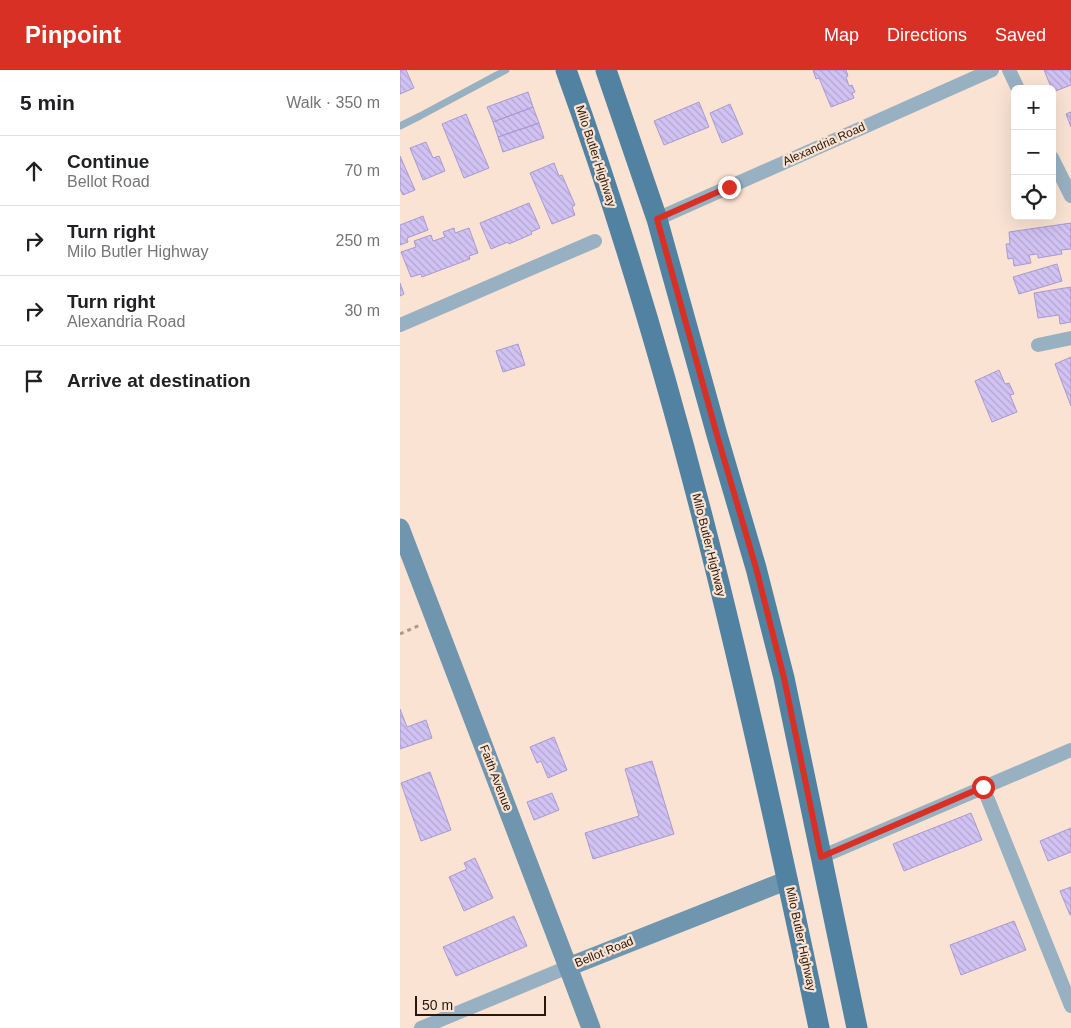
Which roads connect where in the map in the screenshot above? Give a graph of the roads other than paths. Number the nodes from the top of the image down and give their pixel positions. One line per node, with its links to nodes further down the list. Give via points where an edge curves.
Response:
1 (506, 70): 7 (lane)
2 (566, 70): 19 (main road, Milo Butler Highway, via 596,153 686,451)
3 (606, 70): 10 (main road)
4 (992, 70): 10 (street, Alexandria Road)
5 (1008, 70): 6 (street)
6 (1016, 85)
7 (400, 126)
8 (1056, 166): 9 (street)
9 (1071, 196)
10 (657, 219): 18 (main road, via 756,568 784,678)
11 (595, 241): 12 (street)
12 (400, 325)
13 (1071, 338): 14 (street)
14 (1038, 345)
15 (400, 528): 20 (street, Faith Avenue)
16 (1071, 750): 17 (street)
17 (983, 787): 18 (street); 21 (street)
18 (821, 857): 25 (main road)
19 (788, 880): 20 (street, Bellot Road); 24 (main road, Milo Butler Highway)
20 (568, 967): 22 (street, Bellot Road); 23 (street, Faith Avenue)
21 (1071, 1006)
22 (421, 1028)
23 (590, 1028)
24 (819, 1028)
25 (857, 1028)

